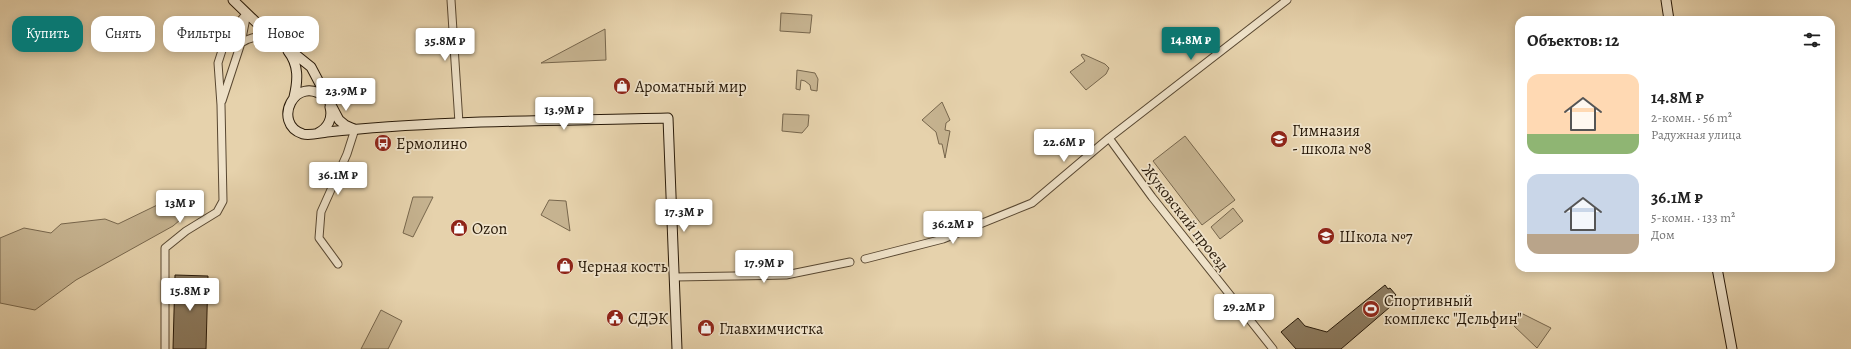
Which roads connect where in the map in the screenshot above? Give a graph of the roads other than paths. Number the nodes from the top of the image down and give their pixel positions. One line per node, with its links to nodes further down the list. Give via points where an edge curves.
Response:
1 (233, 0): 5 (street)
2 (452, 0): 15 (street)
3 (1287, 0): 18 (street)
4 (1666, 0): 6 (street)
5 (247, 14): 7 (street); 8 (street); 14 (street, via 226,38 220,54 218,63)
6 (1668, 16)
7 (253, 19)
8 (245, 24)
9 (238, 52): 14 (street)
10 (290, 52): 12 (street, via 297,70)
11 (292, 52): 13 (street, via 311,67)
12 (294, 97): 13 (street, via 310,90 321,94); 17 (street, via 288,108 289,121 304,134)
13 (328, 101): 16 (street, via 339,120); 17 (street, via 331,118)
14 (221, 105): 24 (street, via 223,201 217,212 186,231 165,248)
15 (459, 123): 16 (street); 23 (street, via 668,118)
16 (355, 129): 17 (street); 21 (street, via 347,154 321,212 319,238)
17 (317, 133)
18 (1109, 138): 19 (street, via 1032,203 943,240); 26 (street, Жуковский проезд, via 1152,197)
19 (865, 259)
20 (850, 262): 23 (street, via 786,275)
21 (338, 264)
22 (1718, 272): 27 (street)
23 (675, 278): 25 (street)
24 (165, 349)
25 (677, 349)
26 (1273, 349)
27 (1732, 349)

